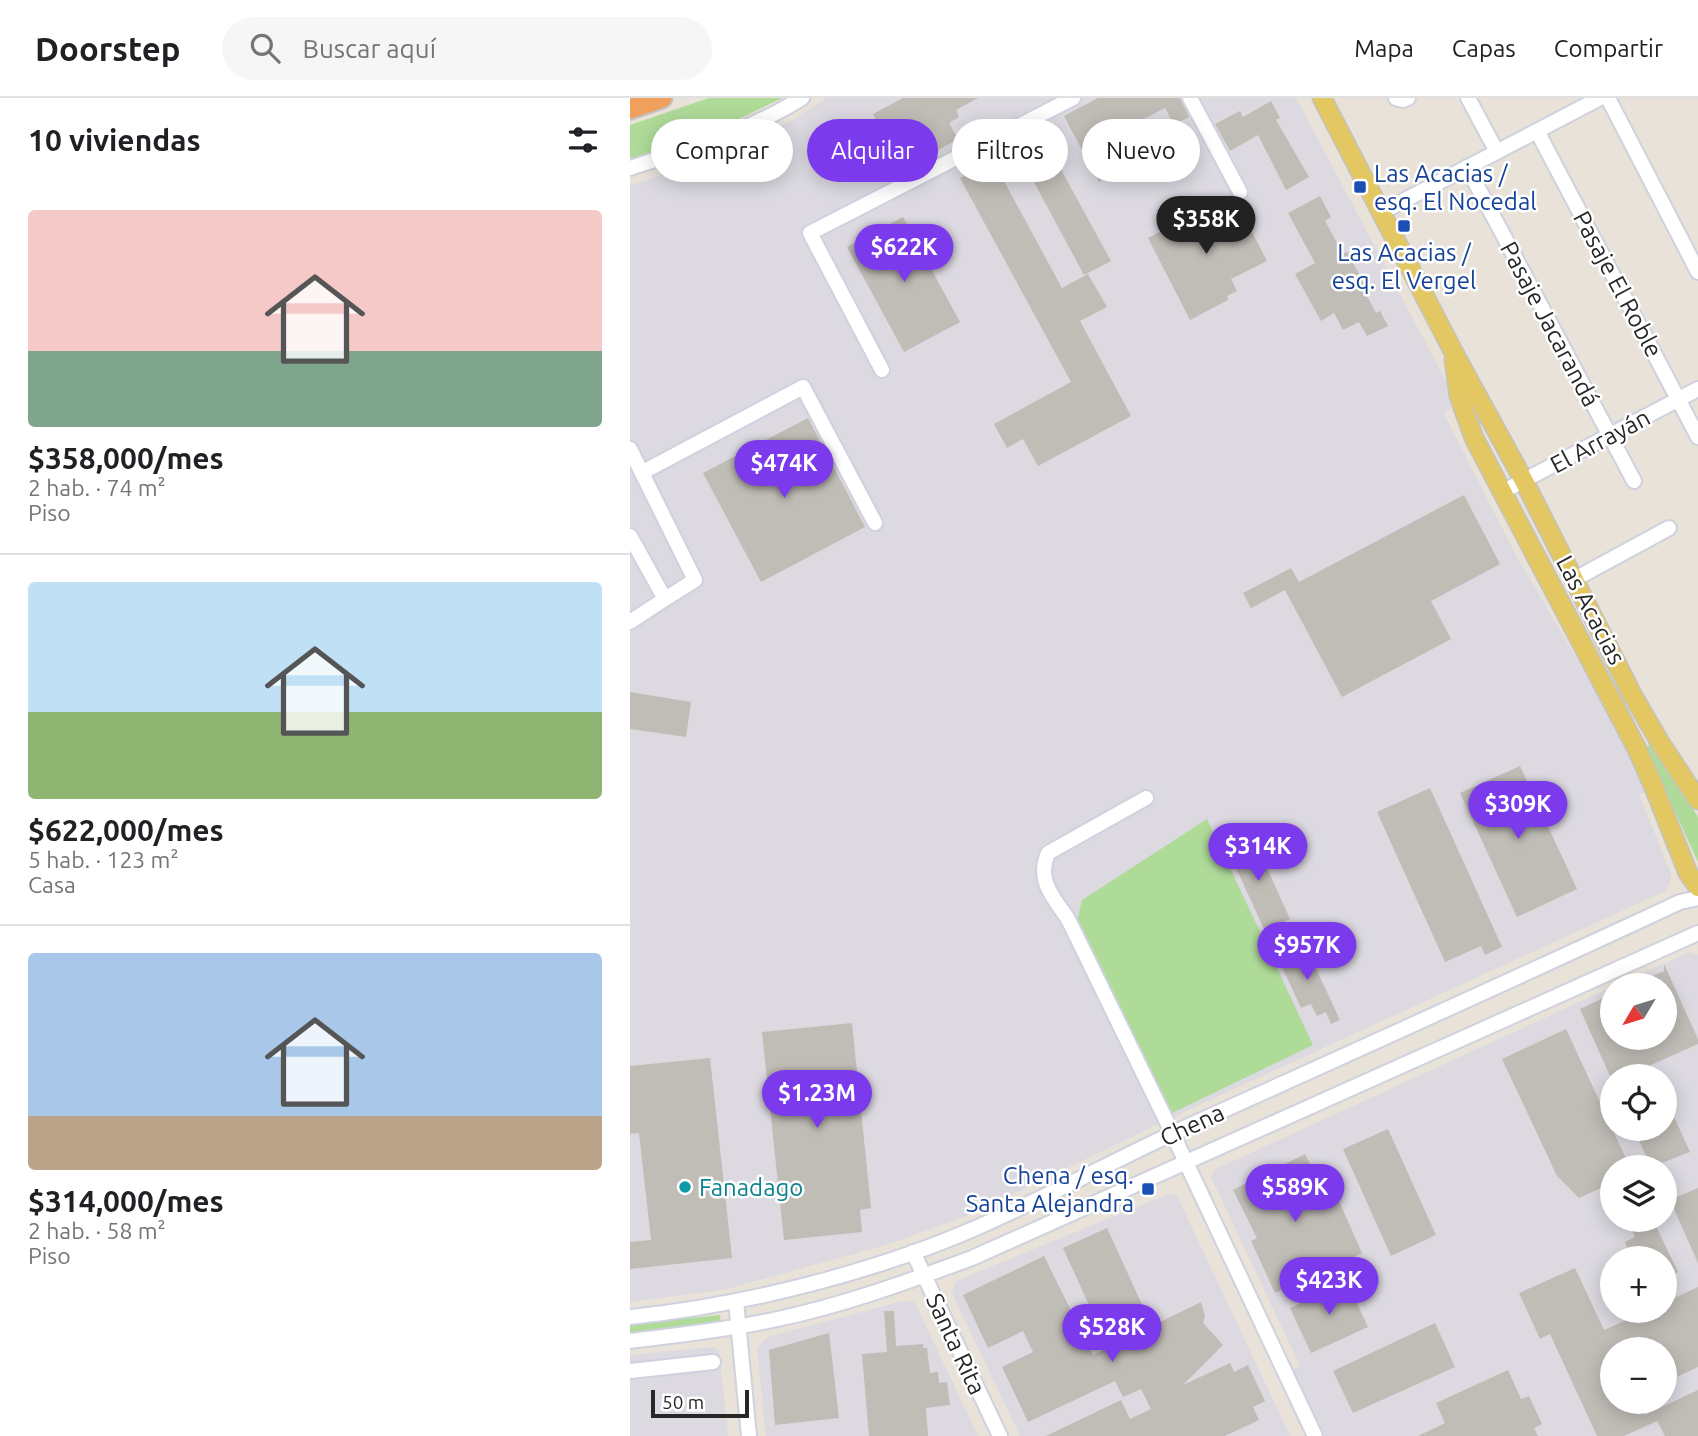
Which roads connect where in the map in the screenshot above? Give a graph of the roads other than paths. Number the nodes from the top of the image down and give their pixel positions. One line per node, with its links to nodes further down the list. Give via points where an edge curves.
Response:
1 (662, 98): 11 (highway)
2 (802, 98): 15 (street, via 717,140)
3 (1073, 98): 20 (street, via 810,233)
4 (1190, 98): 16 (street)
5 (1322, 98): 17 (main road, Las Acacias)
6 (1396, 98): 7 (street)
7 (1408, 98)
8 (1468, 98): 13 (street)
9 (1600, 98): 12 (street)
10 (1608, 98): 18 (street)
11 (630, 109)
12 (1537, 131): 13 (street); 22 (street, Pasaje El Roble)
13 (1497, 152): 14 (street)
14 (1467, 167): 17 (street); 23 (street, Pasaje Jacarandá)
15 (630, 169)
16 (1240, 192)
17 (1382, 212): 19 (main road, Las Acacias)
18 (1698, 272)
19 (1454, 353): 27 (main road, Las Acacias); 29 (main road, Las Acacias, via 1467,424)
20 (882, 370)
21 (1698, 390): 22 (street, El Arrayán)
22 (1679, 400): 23 (street, El Arrayán); 24 (street, Pasaje El Roble)
23 (1610, 436): 27 (street, El Arrayán); 28 (street, Pasaje Jacarandá)
24 (1698, 437)
25 (630, 449): 26 (street)
26 (643, 472): 30 (street, via 803,387); 34 (street, via 695,580)
27 (1524, 481): 29 (street, El Arrayán); 33 (main road, Las Acacias)
28 (1634, 481)
29 (1502, 492): 38 (main road, Las Acacias, via 1636,747)
30 (875, 523)
31 (1669, 528): 33 (street)
32 (630, 536): 34 (street)
33 (1573, 580): 37 (main road, Las Acacias, via 1647,720)
34 (665, 599): 35 (street)
35 (630, 622)
36 (1146, 798): 41 (street, via 1048,853 1044,879 1068,919)
37 (1698, 800)
38 (1698, 887)
39 (1698, 898): 41 (street, Chena, via 1680,902)
40 (1698, 933): 42 (street, Chena)
41 (1172, 1134): 42 (street); 43 (street, Chena, via 987,1224)
42 (1186, 1162): 44 (street, Chena); 53 (street)
43 (913, 1252): 44 (street, Santa Rita); 45 (street, Chena)
44 (924, 1276): 47 (street, Chena, via 810,1312); 52 (street, Santa Rita)
45 (736, 1301): 46 (street, Chena); 47 (street)
46 (630, 1317)
47 (738, 1327): 48 (street, Chena); 51 (street)
48 (630, 1341)
49 (713, 1362): 50 (street)
50 (630, 1371)
51 (749, 1436)
52 (1000, 1436)
53 (1315, 1436)

